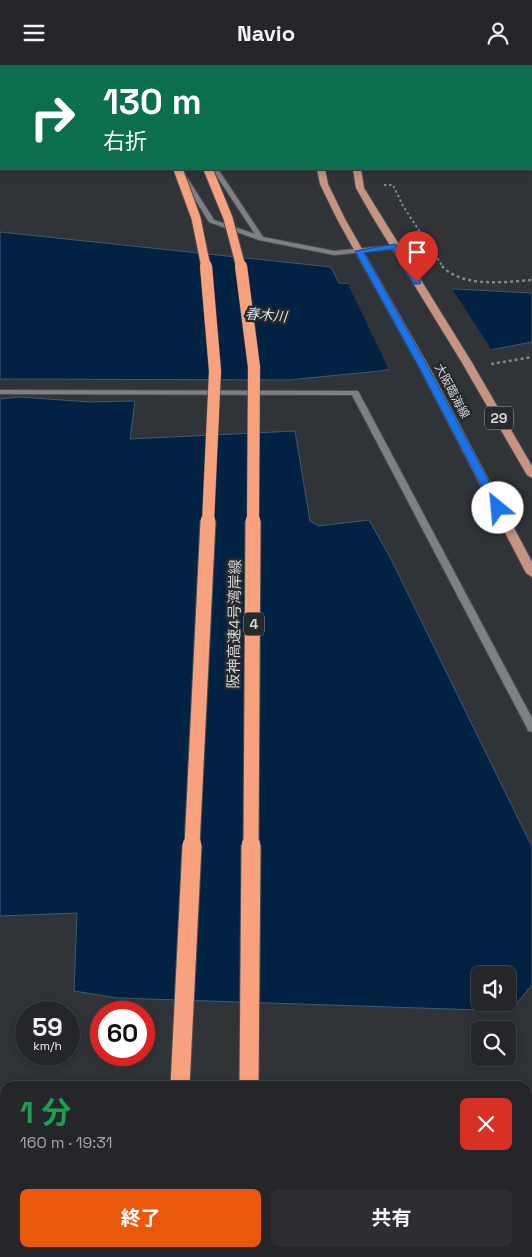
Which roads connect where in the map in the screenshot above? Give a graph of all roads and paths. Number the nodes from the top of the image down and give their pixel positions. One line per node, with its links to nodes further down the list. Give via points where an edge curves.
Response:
1 (179, 170): 18 (highway, 阪神高速4号湾岸線, bridge, via 202,239 212,297 214,371)
2 (180, 170): 8 (street, via 211,221)
3 (208, 170): 19 (highway, 阪神高速4号湾岸線 / 4, bridge, via 236,237 248,296 254,367)
4 (216, 170): 8 (street)
5 (321, 170): 10 (main road, 大阪臨海線, via 324,184)
6 (356, 170): 9 (main road, 大阪臨海線 / 29, via 360,188)
7 (384, 185): 11 (path, via 393,185 403,207 444,268 454,275 478,282)
8 (261, 239): 10 (street, via 334,253)
9 (395, 247): 10 (street); 15 (main road, 大阪臨海線 / 29)
10 (359, 251): 16 (main road, 大阪臨海線)
11 (532, 280)
12 (532, 357): 13 (path)
13 (491, 365)
14 (0, 392): 17 (street, via 355,393)
15 (532, 475)
16 (532, 573)
17 (532, 728)
18 (180, 1081)
19 (249, 1081)

